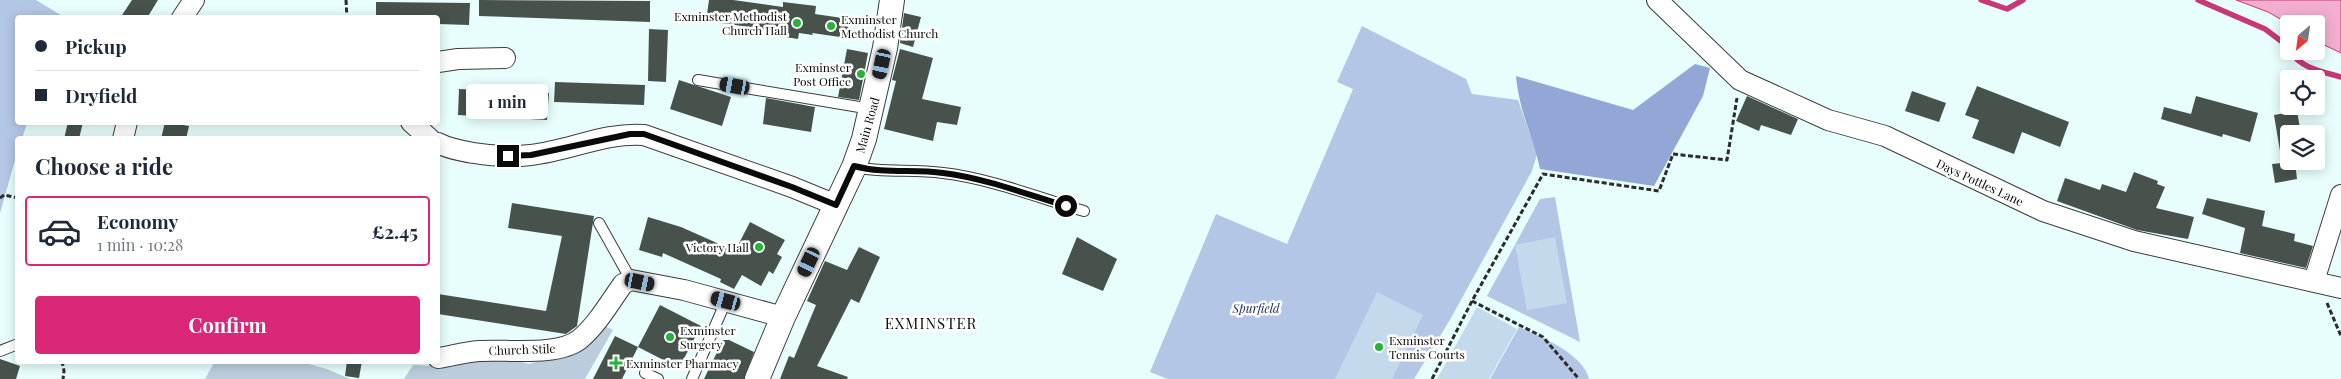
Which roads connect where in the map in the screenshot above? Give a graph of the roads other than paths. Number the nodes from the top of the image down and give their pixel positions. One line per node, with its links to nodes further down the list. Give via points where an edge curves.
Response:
1 (892, 0): 6 (street, Main Road)
2 (1657, 0): 16 (street, Days Pottles Lane, via 1740,80 1828,120 1885,136 2052,214 2134,241)
3 (505, 58): 4 (street)
4 (440, 62)
5 (698, 80): 6 (lane)
6 (872, 109): 10 (street, Main Road)
7 (414, 125): 8 (street)
8 (427, 136)
9 (440, 143): 12 (street, via 483,155 531,155 604,138 644,134)
10 (854, 166): 12 (street, Main Road); 13 (lane, via 874,171 950,174)
11 (2341, 195): 16 (street)
12 (836, 205): 19 (street, Main Road)
13 (1084, 211)
14 (599, 223): 15 (lane)
15 (631, 280): 18 (street); 22 (street, Church Stile, via 623,284 581,338 562,348 478,351)
16 (2314, 281): 17 (street, Days Pottles Lane)
17 (2341, 288)
18 (726, 301): 19 (street); 25 (lane)
19 (783, 317): 26 (street, Main Road)
20 (15, 345): 21 (lane)
21 (0, 351)
22 (440, 358)
23 (645, 373): 24 (lane)
24 (658, 379)
25 (692, 379)
26 (757, 379)

